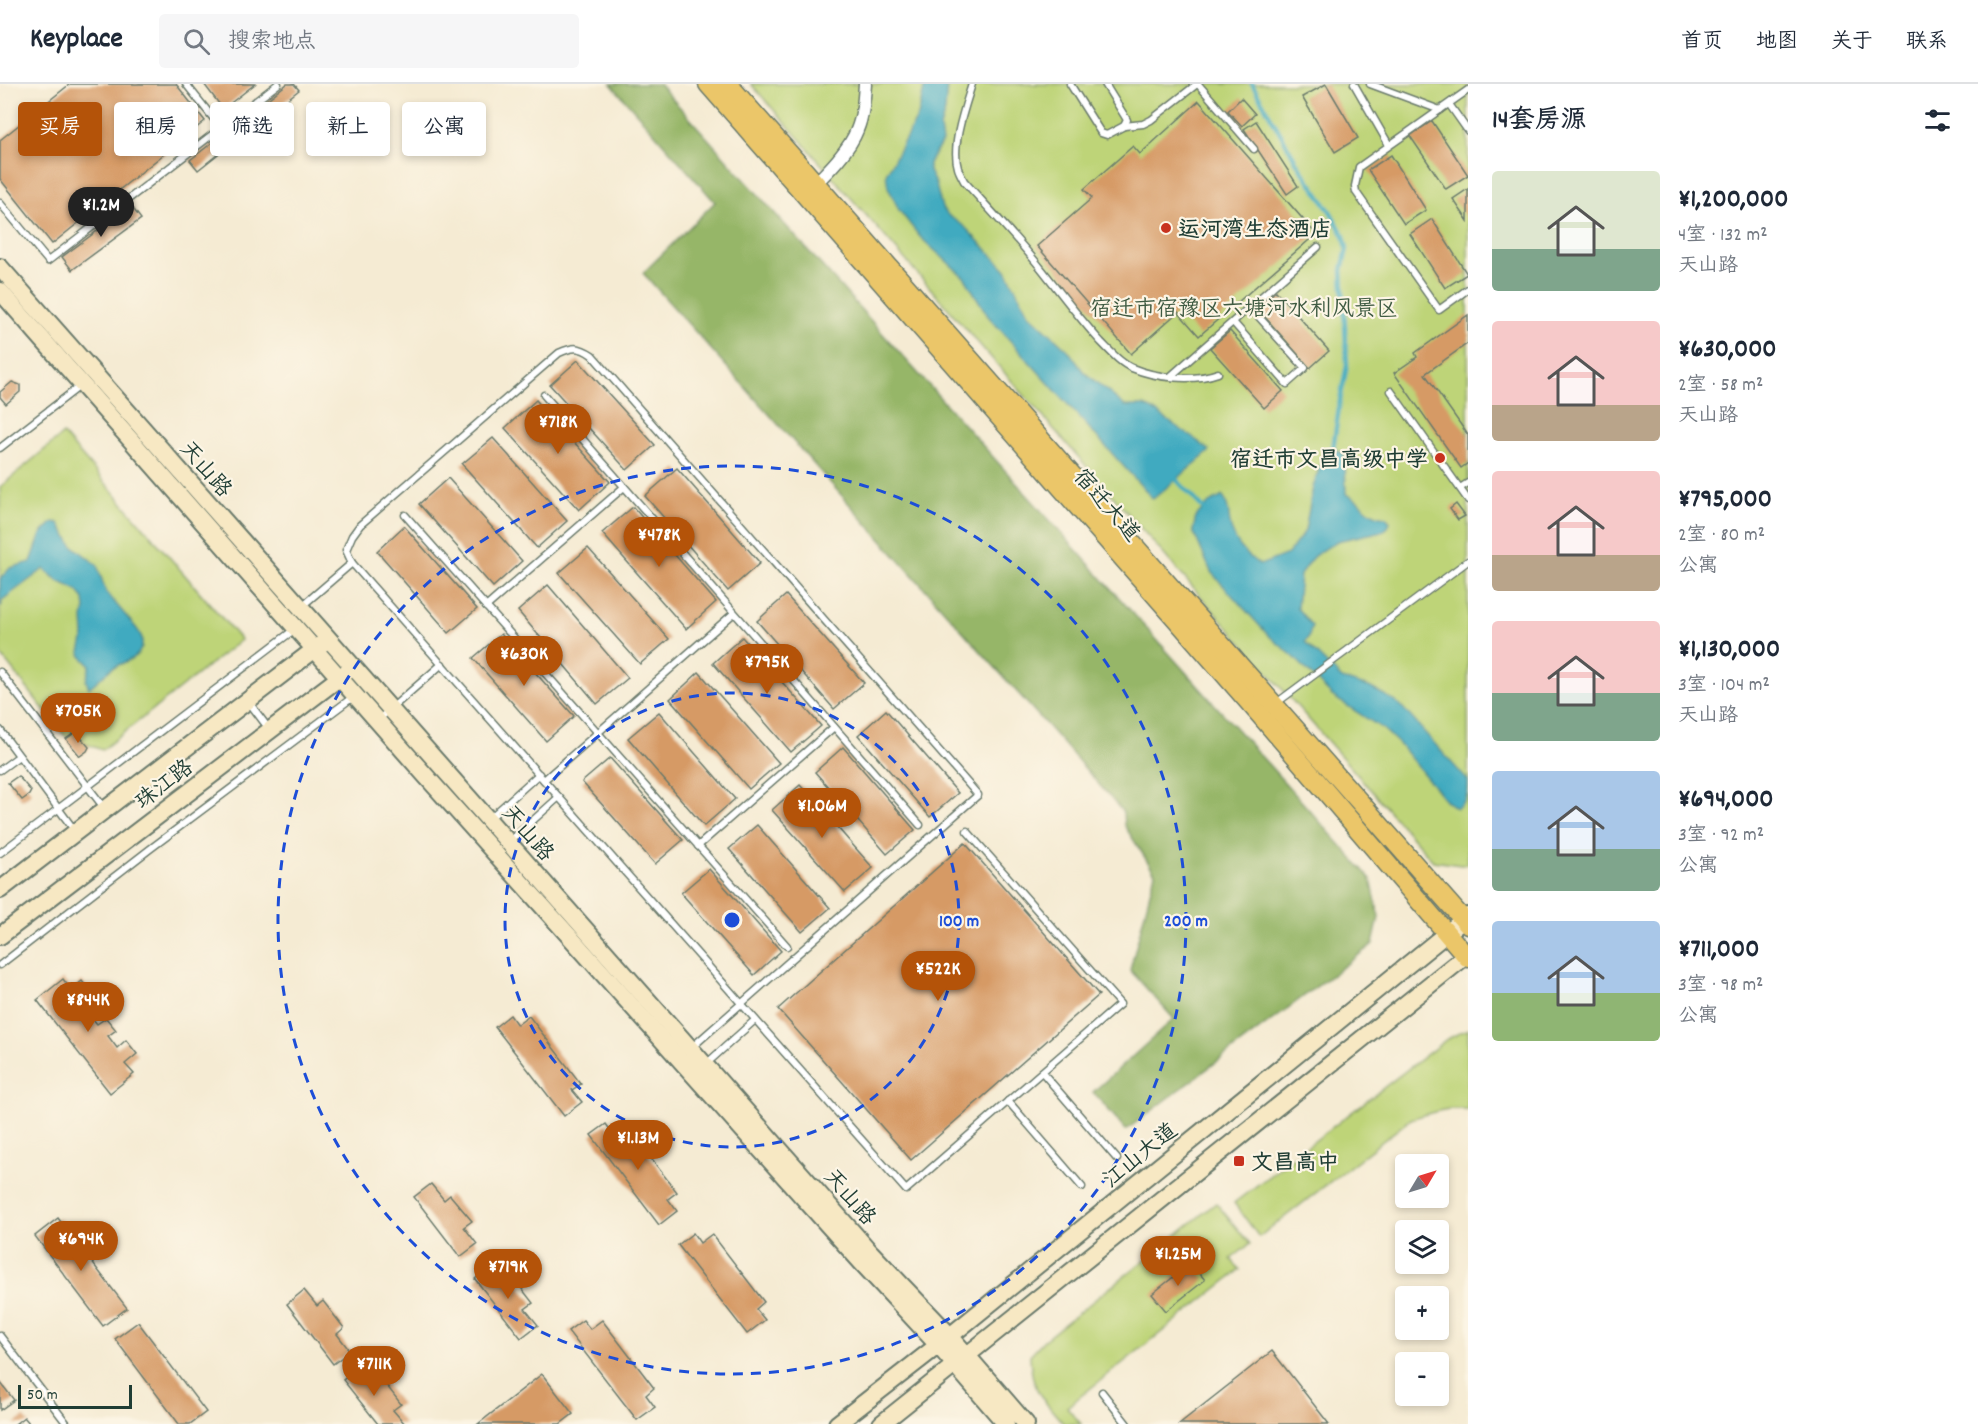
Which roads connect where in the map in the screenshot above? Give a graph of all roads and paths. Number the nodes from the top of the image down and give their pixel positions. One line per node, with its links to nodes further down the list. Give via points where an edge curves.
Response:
1 (186, 84): 16 (lane)
2 (708, 84): 22 (main road, 宿迁大道)
3 (728, 84): 22 (main road, 宿迁大道)
4 (865, 84): 22 (street, via 856,131 834,165)
5 (972, 84): 31 (lane, via 957,148 957,168 964,181 1112,353 1131,368)
6 (1070, 84): 17 (lane, via 1101,133 1107,135)
7 (1105, 84): 17 (lane, via 1127,120)
8 (1198, 84): 17 (lane, via 1151,120); 21 (lane)
9 (1354, 84): 20 (lane)
10 (1370, 84): 15 (lane)
11 (273, 86): 13 (lane)
12 (1468, 90): 14 (lane)
13 (253, 102)
14 (1449, 104): 15 (lane); 18 (lane)
15 (1440, 110): 20 (lane)
16 (210, 114)
17 (1124, 126)
18 (1468, 131)
19 (210, 136): 23 (lane, via 48,261)
20 (1389, 145): 26 (lane, via 1359,167 1356,192 1439,310)
21 (1254, 149)
22 (810, 189): 57 (main road, 宿迁大道)
23 (0, 203)
24 (1318, 247): 28 (lane)
25 (0, 267): 44 (street, 天山路)
26 (1468, 289)
27 (0, 291): 32 (street, 天山路)
28 (1250, 307): 29 (lane); 29 (lane, via 1305,368 1287,384)
29 (1233, 322): 31 (lane)
30 (1218, 373): 31 (lane, via 1205,377)
31 (1171, 376)
32 (82, 384): 35 (lane); 46 (street, 天山路)
33 (1391, 391): 38 (lane)
34 (544, 395): 37 (lane)
35 (0, 448)
36 (1468, 483): 38 (lane)
37 (624, 487): 43 (lane); 45 (lane)
38 (1460, 488): 39 (lane)
39 (1468, 500)
40 (405, 515): 43 (lane)
41 (1468, 561): 57 (lane)
42 (352, 563): 44 (lane); 49 (lane); 85 (lane, via 346,550 360,525 432,462 559,353 581,348 592,355 978,795)
43 (486, 607): 62 (lane)
44 (305, 612): 46 (lane); 46 (lane); 47 (street, 天山路)
45 (734, 613): 59 (lane); 62 (lane)
46 (292, 623): 48 (street, 天山路); 66 (lane)
47 (328, 639): 48 (street, 珠江路); 50 (street, 天山路)
48 (315, 649): 52 (street, 天山路); 55 (street, 珠江路)
49 (442, 664): 56 (lane); 65 (lane)
50 (353, 667): 52 (street, 珠江路); 53 (street, 天山路)
51 (0, 672): 66 (lane)
52 (339, 677): 54 (street, 天山路); 61 (street, 珠江路)
53 (369, 685): 54 (lane); 56 (street, 天山路)
54 (355, 695): 58 (street, 天山路); 84 (lane)
55 (248, 701): 61 (lane); 69 (street, 珠江路)
56 (390, 709): 58 (lane); 70 (street, 天山路)
57 (1267, 711): 79 (main road, 宿迁大道); 80 (main road, 宿迁大道)
58 (377, 720): 72 (street, 天山路)
59 (834, 727): 71 (lane); 75 (lane)
60 (0, 730): 63 (lane)
61 (270, 730): 81 (street, 珠江路)
62 (598, 733): 65 (lane); 75 (lane)
63 (19, 756): 64 (lane); 68 (lane)
64 (0, 770)
65 (541, 777): 67 (lane); 70 (lane)
66 (88, 787): 68 (lane); 69 (lane)
67 (559, 797): 76 (lane); 85 (lane)
68 (58, 809): 74 (lane); 77 (lane)
69 (105, 810): 74 (street, 珠江路)
70 (488, 819): 72 (lane); 76 (street, 天山路)
71 (920, 825)
72 (475, 831): 76 (street, 天山路)
73 (967, 831): 89 (lane, via 1120,1004)
74 (76, 832): 78 (street, 珠江路)
75 (698, 846): 82 (lane)
76 (502, 848): 87 (street, 天山路)
77 (0, 853)
78 (0, 890)
79 (1466, 920): 80 (street, 江山大道)
80 (1447, 933): 83 (main road, 宿迁大道); 94 (street, 江山大道)
81 (0, 936)
82 (786, 946)
83 (1467, 956): 95 (street)
84 (0, 965)
85 (741, 1003): 86 (lane); 87 (lane)
86 (755, 1020): 88 (lane); 90 (lane, via 906,1190)
87 (685, 1054): 88 (street, 天山路)
88 (700, 1070): 94 (street, 天山路, via 862,1263)
89 (1042, 1072): 90 (lane); 91 (lane)
90 (1008, 1101): 92 (lane)
91 (1117, 1159)
92 (1082, 1187)
93 (0, 1336): 97 (lane)
94 (944, 1341): 95 (street, 天山路); 98 (street, 江山大道)
95 (962, 1361): 99 (street); 100 (street, 天山路); 101 (street, 天山路)
96 (1102, 1392): 102 (lane)
97 (67, 1424)
98 (837, 1424)
99 (881, 1424)
100 (1006, 1424)
101 (1026, 1424)
102 (1126, 1424)

